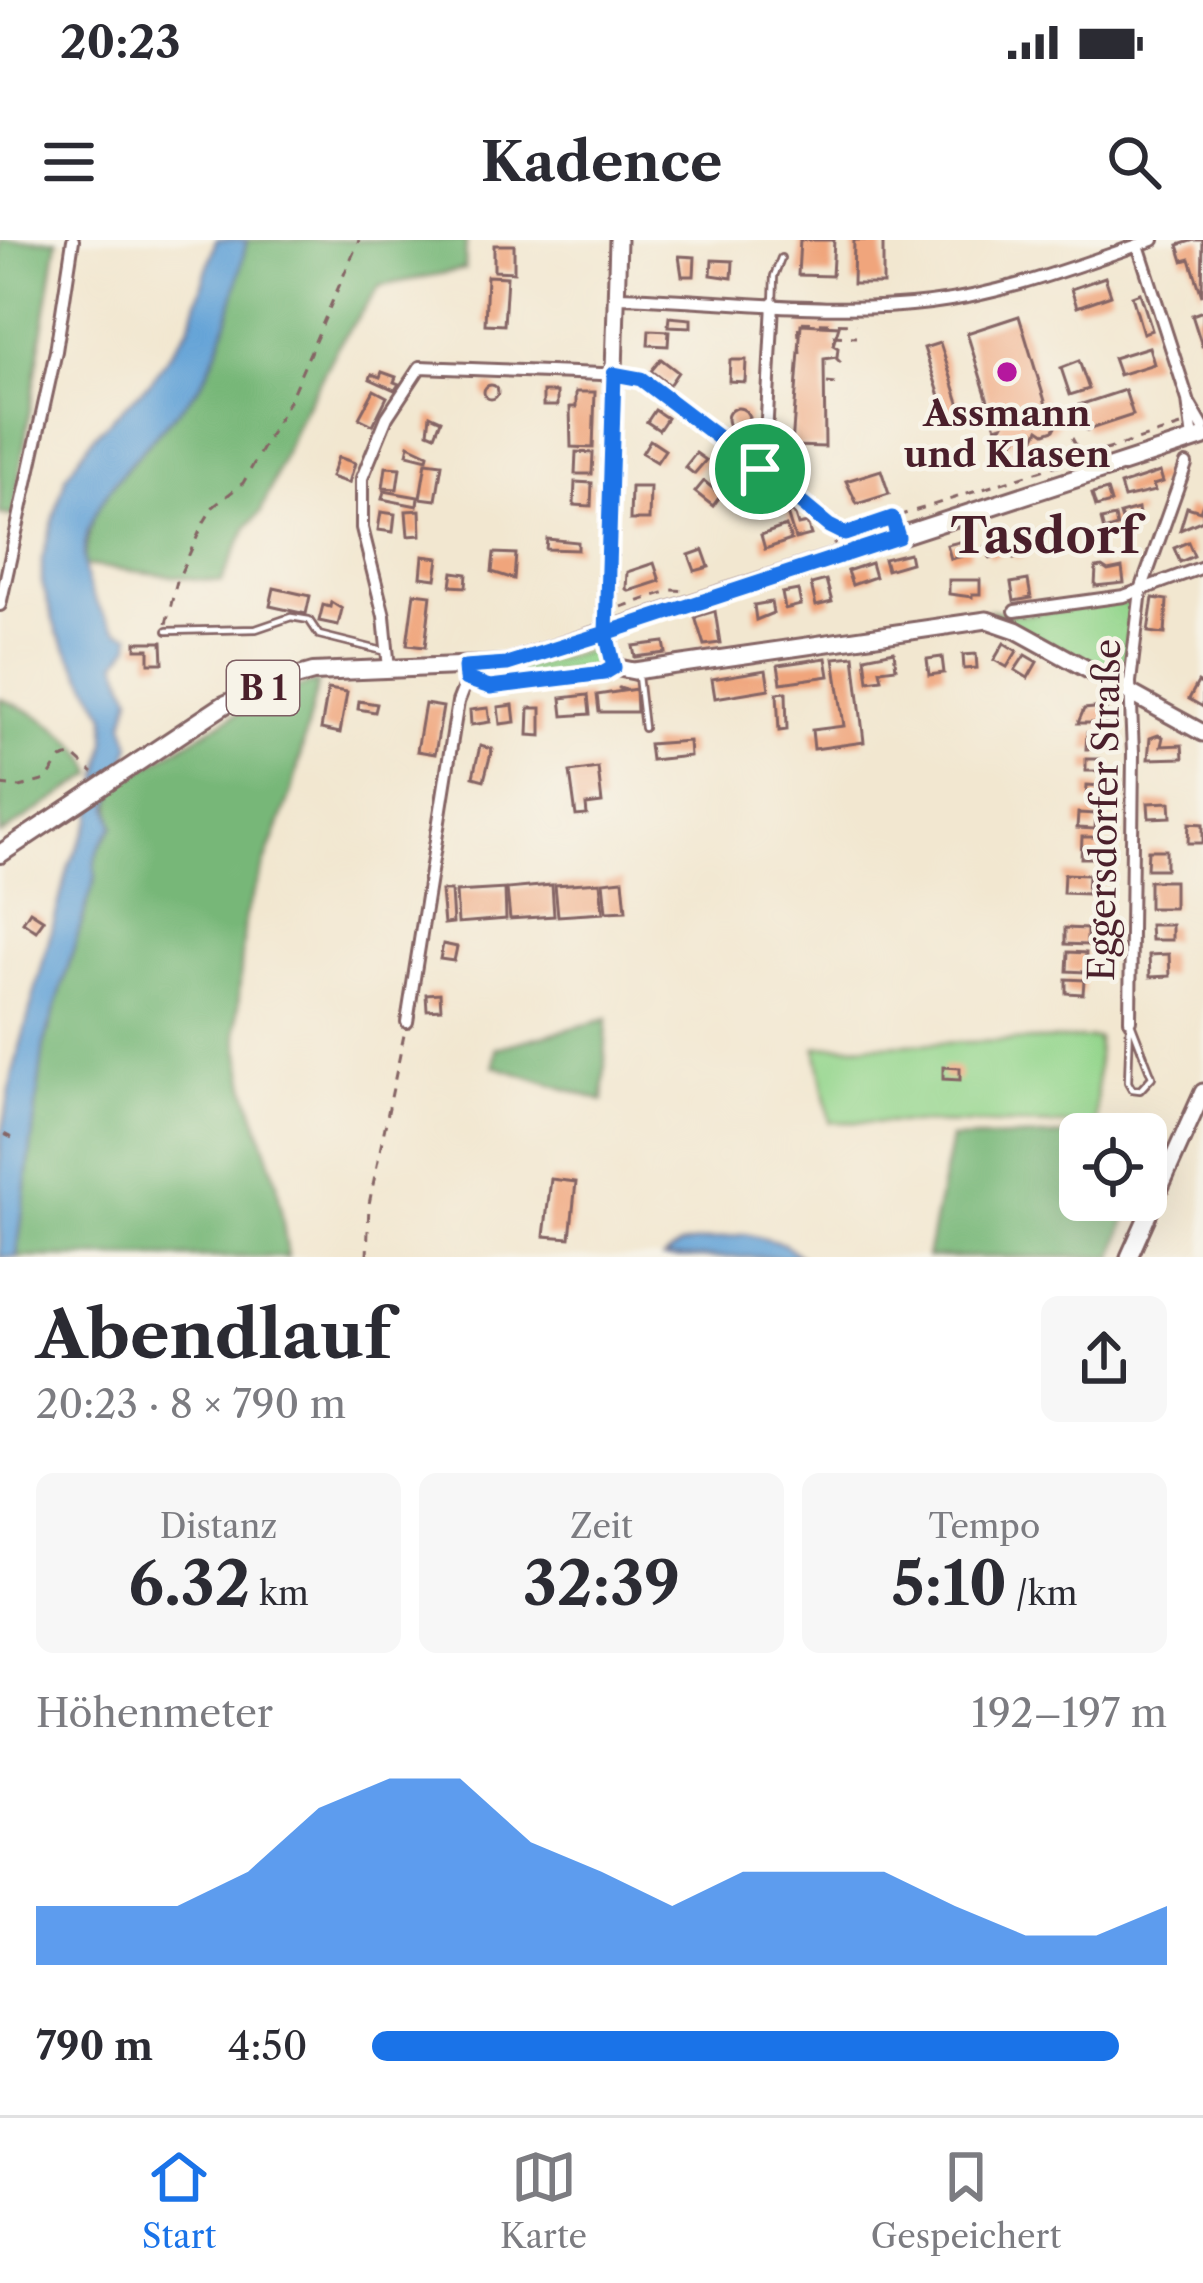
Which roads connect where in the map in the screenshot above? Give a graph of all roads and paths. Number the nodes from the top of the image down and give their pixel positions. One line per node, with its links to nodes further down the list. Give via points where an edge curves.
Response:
1 (73, 240): 26 (street)
2 (359, 240): 28 (path, via 290,401 243,483 204,522 177,580)
3 (618, 240): 7 (main road)
4 (1153, 240): 5 (street)
5 (1138, 245): 8 (street, via 934,302); 16 (street)
6 (781, 258): 8 (lane)
7 (616, 297): 8 (street); 13 (main road)
8 (773, 303): 20 (street)
9 (856, 324): 12 (path, via 799,322)
10 (833, 336): 11 (path)
11 (856, 337)
12 (800, 354)
13 (614, 374): 20 (street, via 641,379); 29 (main road); 30 (street, via 415,370 362,478 362,528)
14 (827, 383): 15 (path)
15 (835, 384)
16 (1197, 432): 18 (path); 23 (main road, B 1)
17 (1072, 438): 18 (path)
18 (1083, 458): 22 (path)
19 (1186, 464): 25 (street, Eggersdorfer Straße)
20 (760, 469): 21 (street)
21 (808, 506): 22 (path, via 845,534)
22 (892, 518): 23 (lane)
23 (898, 537): 29 (main road, B 1)
24 (1203, 568): 25 (street)
25 (1141, 590): 27 (street); 35 (street, Eggersdorfer Straße)
26 (0, 605)
27 (1016, 611)
28 (167, 631): 30 (lane, via 256,629 291,617)
29 (606, 633): 31 (main road); 32 (main road, B 1)
30 (389, 661): 32 (main road, B 1); 40 (main road, B 1, via 313,672 224,705)
31 (614, 667): 32 (street, via 490,687); 33 (main road)
32 (466, 673): 42 (street)
33 (637, 678): 34 (path, via 620,688); 35 (main road, via 987,620); 36 (lane)
34 (627, 690)
35 (1130, 694): 37 (main road); 41 (street, Eggersdorfer Straße)
36 (644, 728)
37 (1203, 734)
38 (95, 776): 39 (path, via 73,755 46,780)
39 (0, 785)
40 (0, 854)
41 (1130, 1020): 41 (lane, via 1128,1082 1140,1090 1152,1077)
42 (407, 1022): 46 (path, via 369,1204)
43 (1203, 1092): 47 (main road)
44 (4, 1135): 45 (path)
45 (12, 1138)
46 (367, 1257)
47 (1129, 1257)

